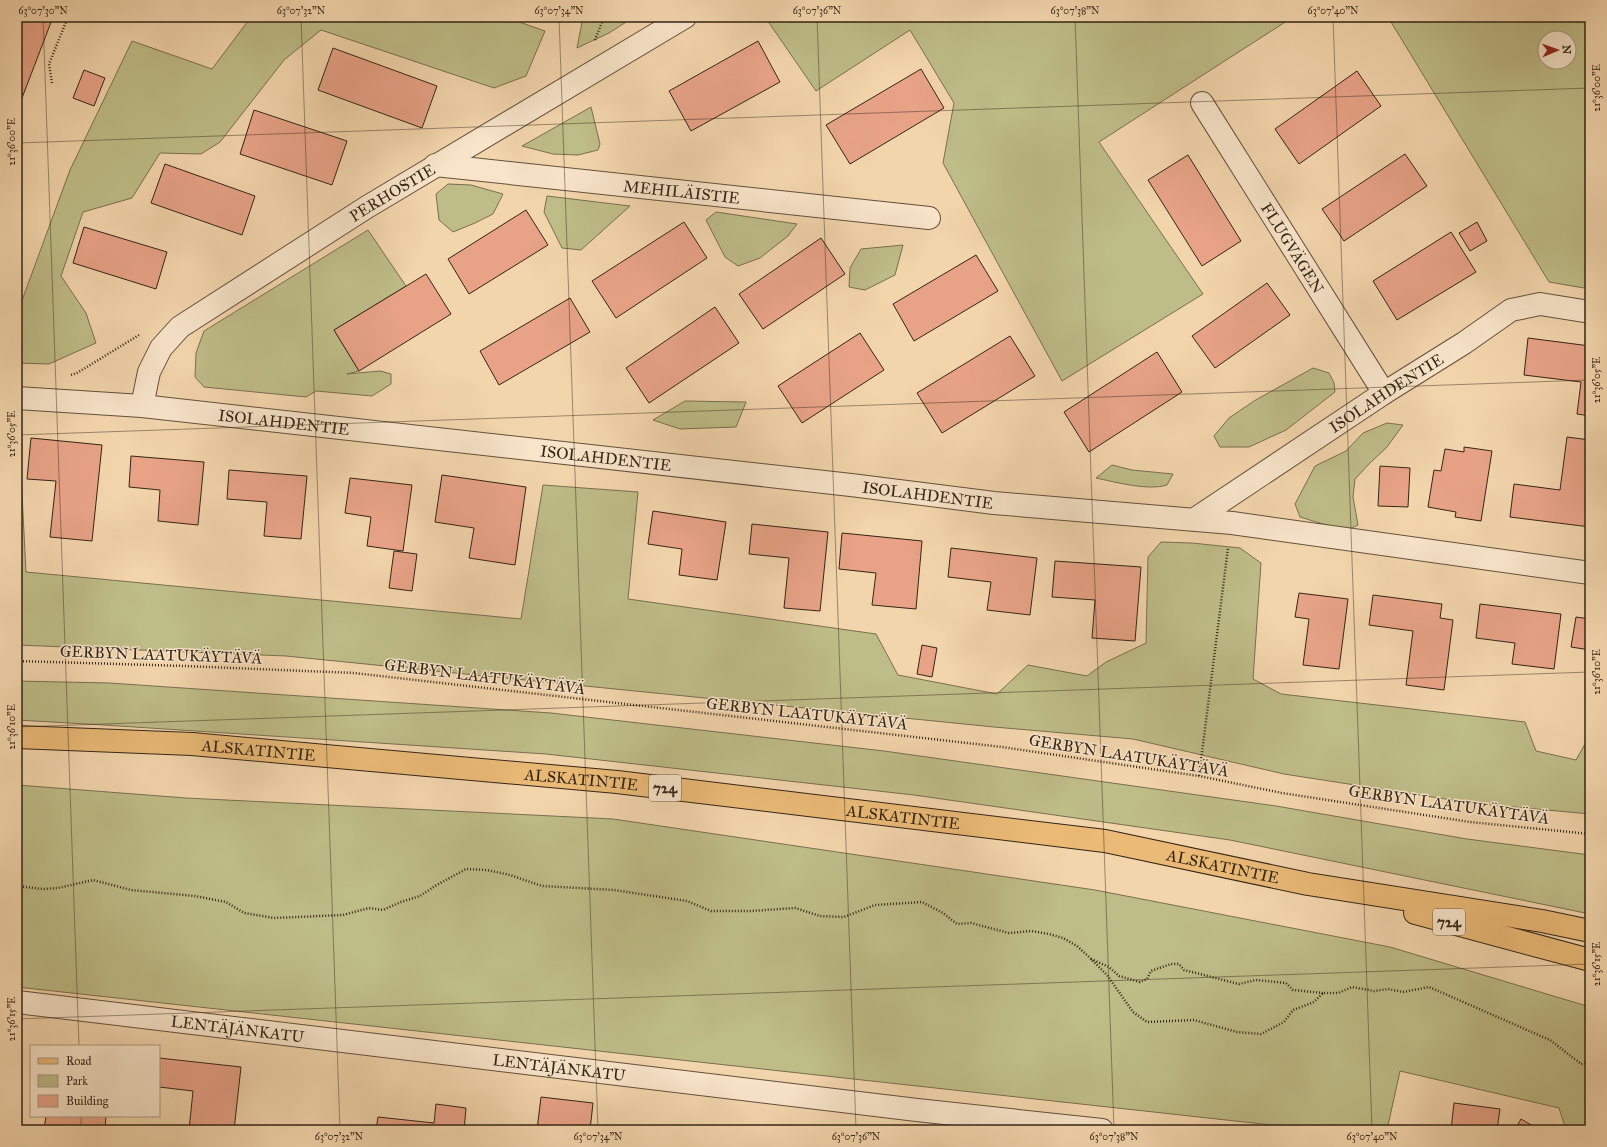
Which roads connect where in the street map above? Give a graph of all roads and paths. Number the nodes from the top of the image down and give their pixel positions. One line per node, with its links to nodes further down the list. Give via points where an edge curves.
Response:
1 (68, 17): 3 (path, via 49,64)
2 (685, 17): 5 (street, PERHOSTIE)
3 (52, 84)
4 (1202, 103): 8 (street, FLUGVÄGEN)
5 (435, 165): 6 (street, MEHILÄISTIE); 10 (street, PERHOSTIE, via 180,327 160,348 149,372)
6 (929, 218)
7 (1590, 312): 8 (street, ISOLAHDENTIE, via 1540,304 1511,310)
8 (1384, 393): 11 (street, ISOLAHDENTIE)
9 (17, 398): 10 (street, ISOLAHDENTIE)
10 (142, 406): 11 (street, ISOLAHDENTIE, via 994,502)
11 (1195, 519): 12 (street, ISOLAHDENTIE)
12 (1232, 523): 13 (street, ISOLAHDENTIE); 16 (path)
13 (1590, 573)
14 (17, 661): 16 (path, GERBYN LAATUKÄYTÄVÄ, via 354,673 1002,747)
15 (17, 737): 18 (main road, ALSKATINTIE / 724, via 192,744 617,782 1105,841)
16 (1198, 776): 17 (path, GERBYN LAATUKÄYTÄVÄ, via 1282,794 1470,822)
17 (1590, 834)
18 (1308, 884): 20 (main road, ALSKATINTIE / 724); 22 (main road, ALSKATINTIE / 724)
19 (17, 886): 21 (path, via 58,888 93,880 131,890 226,902 244,913 267,917 321,917 343,915 369,908 383,910 420,896 466,869 487,870 542,886 614,890 687,901 711,911 795,908 820,916 844,917 875,905 922,902 958,924 971,923 1009,933 1031,931 1064,938)
20 (1590, 930)
21 (1089, 958): 23 (path, via 1109,967 1119,976 1133,981 1140,982 1147,979 1152,971 1171,964 1179,964 1184,970 1239,984 1256,980 1286,983 1293,990); 23 (path, via 1107,975 1133,1012 1147,1022 1194,1020 1237,1032 1260,1034 1284,1022 1293,1010 1314,1002)
22 (1590, 960)
23 (1323, 993): 25 (path, via 1338,993 1352,987 1403,992 1429,987 1550,1040 1581,1064)
24 (17, 1002): 26 (street, LENTÄJÄNKATU)
25 (1590, 1062)
26 (1102, 1130)

